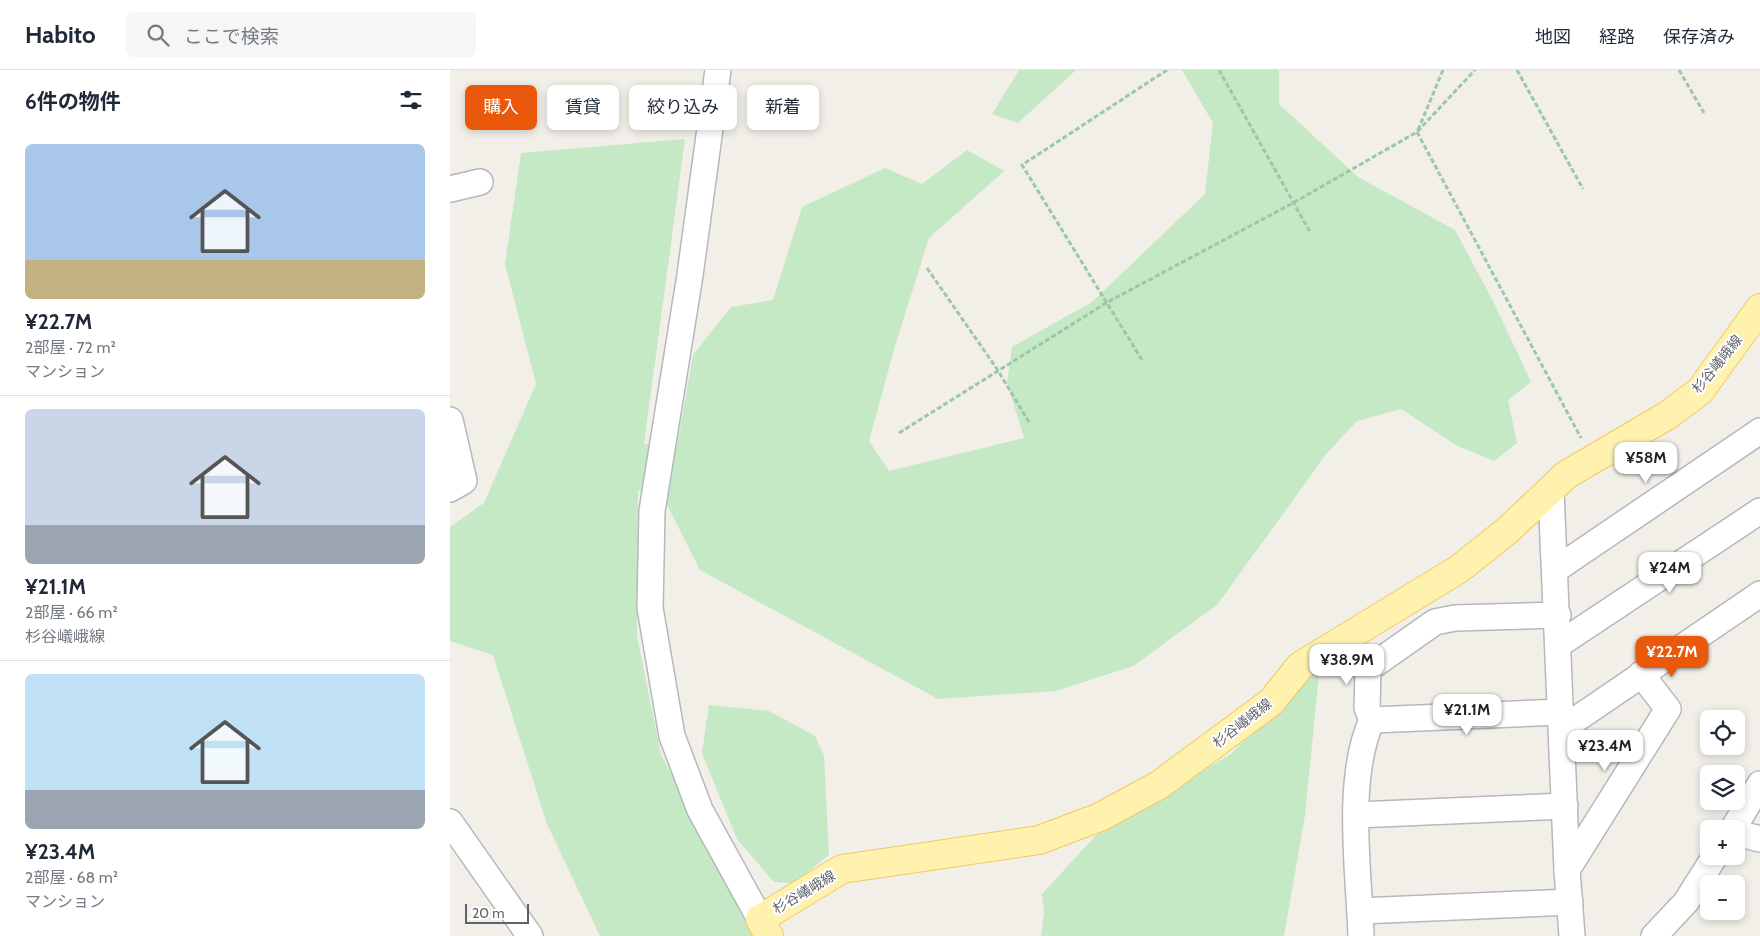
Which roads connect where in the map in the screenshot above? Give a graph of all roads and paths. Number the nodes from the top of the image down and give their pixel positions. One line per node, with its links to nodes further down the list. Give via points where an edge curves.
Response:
1 (718, 70): 46 (street, via 690,275 652,511 650,608 672,736 700,810)
2 (1168, 70): 16 (path, via 1022,165)
3 (1219, 70): 13 (path)
4 (1443, 70): 9 (path)
5 (1475, 70): 9 (path)
6 (1517, 70): 12 (path)
7 (1679, 70): 8 (path)
8 (1704, 113)
9 (1417, 132): 13 (path); 24 (path)
10 (480, 182): 11 (street)
11 (450, 189)
12 (1584, 189)
13 (1293, 203): 14 (path); 16 (path)
14 (1310, 232)
15 (927, 268): 19 (path)
16 (1106, 303): 18 (path); 19 (path)
17 (1760, 308): 24 (main road, 杉谷嶬峨線, via 1700,391 1661,419)
18 (1142, 360)
19 (997, 369): 21 (path); 23 (path)
20 (450, 420): 25 (street, via 464,481)
21 (1029, 422)
22 (1760, 431): 28 (street)
23 (899, 433)
24 (1592, 458): 26 (main road, 杉谷嶬峨線, via 1566,475)
25 (450, 489)
26 (1551, 491): 28 (street); 46 (main road, 杉谷嶬峨線, via 1459,569 1300,666 1271,702 1159,785 1134,799 1100,817 1039,840 842,868)
27 (1760, 511): 31 (street)
28 (1555, 570): 30 (street)
29 (1760, 594): 32 (street)
30 (1558, 615): 31 (street); 33 (street, via 1455,618 1435,622 1368,669 1367,708)
31 (1558, 645): 34 (street)
32 (1642, 674): 34 (street); 43 (street, via 1668,709)
33 (1372, 720): 34 (street); 37 (street, via 1366,732 1359,770)
34 (1562, 721): 36 (street)
35 (1760, 784): 38 (street)
36 (1565, 806): 37 (street); 43 (street)
37 (1356, 814): 45 (street)
38 (1738, 820)
39 (450, 822): 48 (street)
40 (1745, 835): 41 (street)
41 (1760, 839)
42 (1709, 865): 47 (street)
43 (1567, 870): 44 (street)
44 (1570, 902): 45 (street); 50 (street)
45 (1360, 911): 49 (street)
46 (764, 928)
47 (1663, 934)
48 (530, 936)
49 (1361, 936)
50 (1572, 936)

